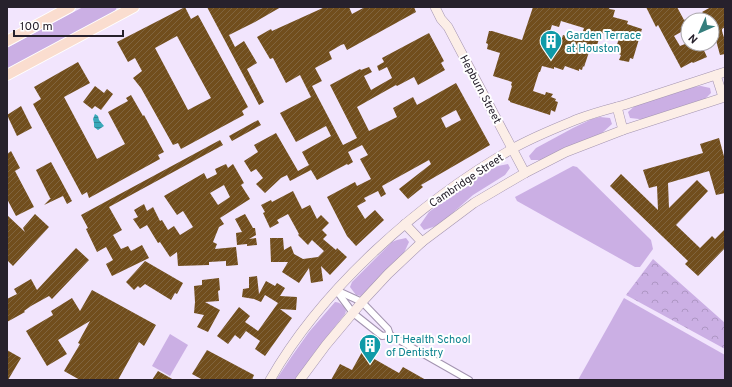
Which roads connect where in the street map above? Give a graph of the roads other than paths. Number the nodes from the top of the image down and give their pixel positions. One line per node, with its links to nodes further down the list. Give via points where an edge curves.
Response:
1 (70, 7): 4 (main road)
2 (435, 7): 11 (street, Hepburn Street)
3 (129, 8): 6 (main road)
4 (7, 41)
5 (725, 72): 7 (street, Cambridge Street)
6 (7, 75)
7 (716, 75): 8 (street); 9 (street, Cambridge Street)
8 (724, 97): 10 (street)
9 (617, 107): 10 (street); 11 (street, Cambridge Street, via 580,119)
10 (623, 130): 12 (street, via 566,152)
11 (513, 149): 12 (street, Hepburn Street); 13 (street, Cambridge Street, via 448,191)
12 (525, 173): 14 (street, via 474,203)
13 (405, 224): 14 (street); 15 (street, Cambridge Street)
14 (422, 242): 16 (street)
15 (336, 290): 16 (street); 17 (street); 19 (street, Cambridge Street)
16 (362, 302): 17 (street); 18 (street)
17 (353, 313): 18 (street, via 382,336); 20 (street)
18 (390, 334): 21 (street)
19 (270, 380)
20 (300, 380)
21 (469, 380)

